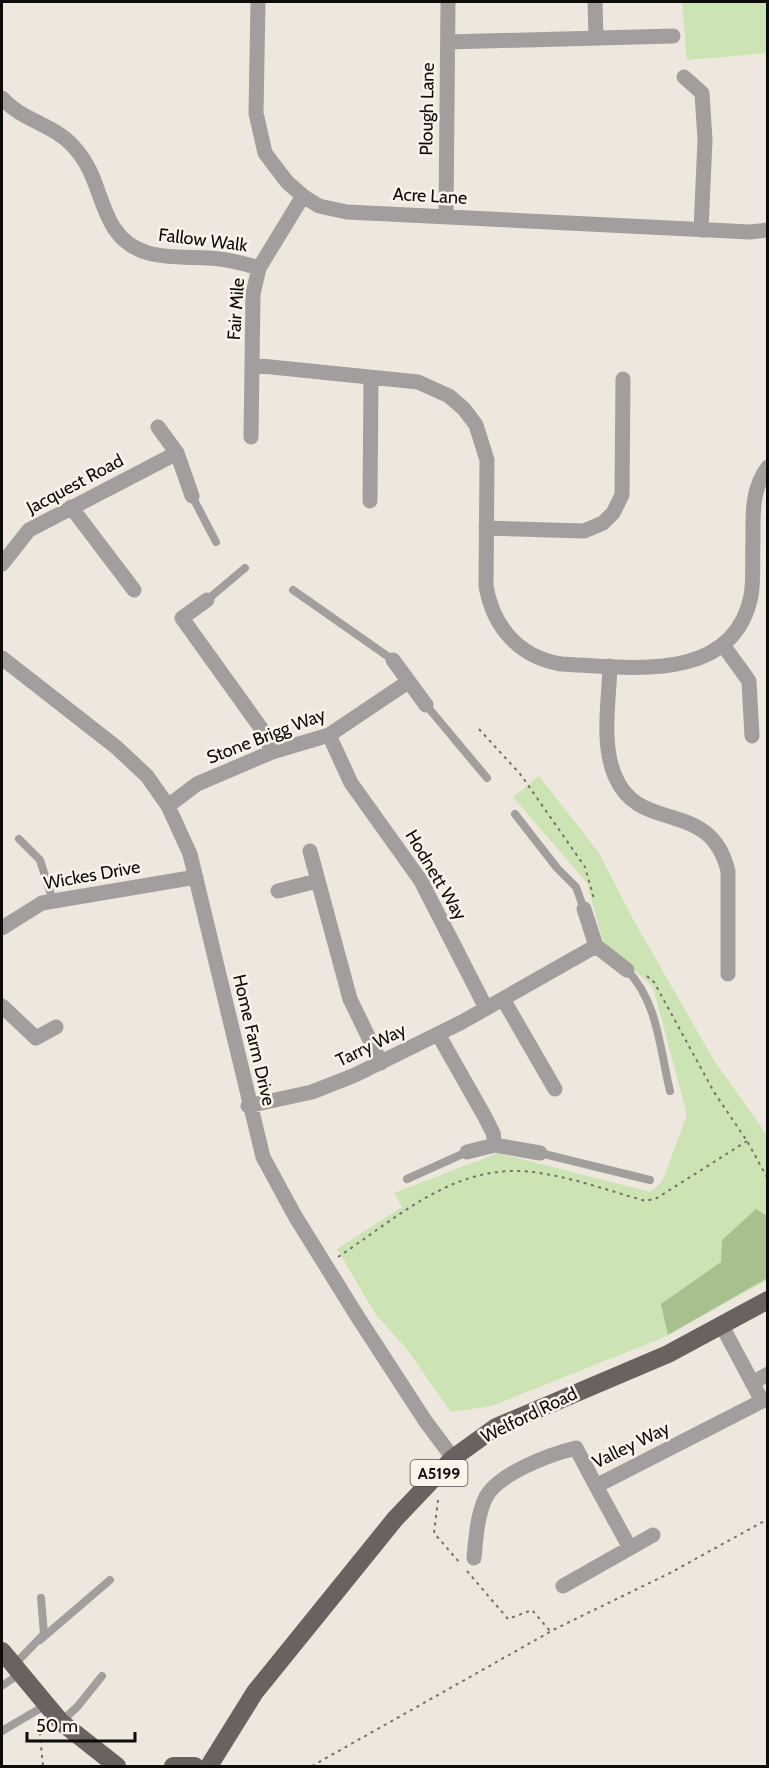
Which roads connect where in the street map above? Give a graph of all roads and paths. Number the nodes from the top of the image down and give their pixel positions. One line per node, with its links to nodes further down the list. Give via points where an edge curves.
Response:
1 (258, 2): 9 (street, Acre Lane, via 256,113 260,136 265,153)
2 (448, 2): 6 (street, Plough Lane)
3 (595, 2): 5 (street)
4 (673, 36): 5 (street)
5 (596, 38): 6 (street)
6 (448, 42): 10 (street, Plough Lane)
7 (684, 77): 11 (street, via 702,93 705,140)
8 (2, 98): 13 (street, Fallow Walk, via 11,108 42,123 72,145 92,173 114,228 134,247 160,256 210,258)
9 (303, 196): 10 (street, Acre Lane, via 319,206 347,212); 13 (street, Fair Mile)
10 (446, 216): 11 (street, Acre Lane)
11 (701, 230): 12 (street, Acre Lane)
12 (768, 230)
13 (259, 268): 14 (street, Fair Mile, via 253,294)
14 (252, 365): 15 (street); 18 (street, Fair Mile)
15 (370, 378): 22 (street); 24 (street, via 418,382 449,396 476,424 487,460)
16 (623, 380): 24 (street, via 622,495 613,513 603,523 584,531)
17 (158, 427): 19 (street)
18 (250, 437)
19 (177, 453): 21 (street); 23 (street, Jacquest Road)
20 (768, 467): 31 (street, via 755,498 751,596 745,614)
21 (192, 496): 25 (lane)
22 (370, 501)
23 (71, 507): 26 (street, Jacquest Road, via 29,530); 28 (street)
24 (486, 528): 34 (street, via 488,600 504,632 544,661)
25 (216, 542)
26 (2, 564)
27 (244, 568): 30 (lane)
28 (134, 590)
29 (293, 590): 33 (lane)
30 (207, 600): 39 (street, via 182,618 261,728)
31 (723, 645): 34 (street, via 698,660 679,665); 38 (street, via 748,681)
32 (2, 658): 41 (street, Home Farm Drive, via 116,747 147,776)
33 (393, 660): 35 (street)
34 (610, 666): 53 (street, via 610,762 623,791 650,812 696,825 709,834 725,857)
35 (408, 682): 36 (street); 37 (street, Stone Brigg Way)
36 (426, 705): 40 (lane)
37 (329, 735): 39 (street, Stone Brigg Way); 56 (street, Hodnett Way, via 351,783 422,881)
38 (752, 736)
39 (272, 752): 41 (street, Stone Brigg Way, via 197,783)
40 (487, 778)
41 (168, 806): 45 (street, Home Farm Drive, via 184,837)
42 (515, 814): 49 (lane, via 576,887)
43 (19, 839): 48 (lane, via 40,860)
44 (310, 851): 46 (street)
45 (196, 878): 48 (street, Wickes Drive); 62 (street, Home Farm Drive)
46 (317, 881): 47 (street); 59 (street, via 350,999)
47 (278, 891)
48 (53, 901): 50 (street, Wickes Drive, via 42,903)
49 (584, 909): 51 (street)
50 (2, 928)
51 (596, 946): 52 (street); 54 (street, Tarry Way)
52 (627, 970): 61 (lane, via 641,985 650,1004)
53 (728, 974)
54 (502, 999): 56 (street, Tarry Way); 60 (street)
55 (2, 1006): 57 (street, via 36,1038)
56 (486, 1008): 58 (street, Tarry Way)
57 (56, 1027)
58 (438, 1034): 59 (street, Tarry Way); 64 (street, via 485,1117)
59 (381, 1063): 62 (street, Tarry Way, via 312,1092)
60 (555, 1089)
61 (670, 1091)
62 (248, 1106): 69 (street, Home Farm Drive, via 262,1156)
63 (747, 1141): 69 (path, via 657,1198 646,1201 544,1174 512,1171 474,1175 442,1188)
64 (495, 1145): 65 (street); 66 (street)
65 (467, 1152): 67 (lane)
66 (540, 1153): 68 (lane)
67 (407, 1179)
68 (650, 1180)
69 (326, 1265): 75 (street, Home Farm Drive)
70 (768, 1300): 71 (main road, Welford Road / A5199)
71 (722, 1326): 73 (street, Valley Way); 75 (main road, Welford Road / A5199, via 668,1354 496,1427)
72 (768, 1374): 73 (street)
73 (752, 1383): 74 (street, Valley Way)
74 (765, 1406): 76 (street, Valley Way)
75 (453, 1458): 99 (main road, Welford Road / A5199, via 395,1519 255,1692)
76 (596, 1486): 80 (street); 81 (street, Valley Way, via 576,1448 542,1458 494,1485 479,1514)
77 (438, 1500): 85 (path, via 434,1533 508,1619 532,1610)
78 (768, 1519): 85 (path, via 670,1573)
79 (653, 1535): 80 (street)
80 (630, 1548): 83 (street)
81 (474, 1558)
82 (111, 1580): 86 (lane)
83 (563, 1586)
84 (41, 1598): 86 (lane, via 44,1618)
85 (550, 1631): 100 (path)
86 (40, 1640): 87 (lane)
87 (12, 1664): 89 (lane); 90 (main road)
88 (102, 1676): 91 (lane)
89 (3, 1685)
90 (46, 1705): 91 (main road); 93 (lane)
91 (61, 1722): 96 (main road)
92 (39, 1725): 94 (path)
93 (2, 1731)
94 (43, 1766): 95 (path)
95 (31, 1767)
96 (117, 1767)
97 (173, 1767): 98 (main road)
98 (195, 1767)
99 (209, 1767)
100 (312, 1767)

